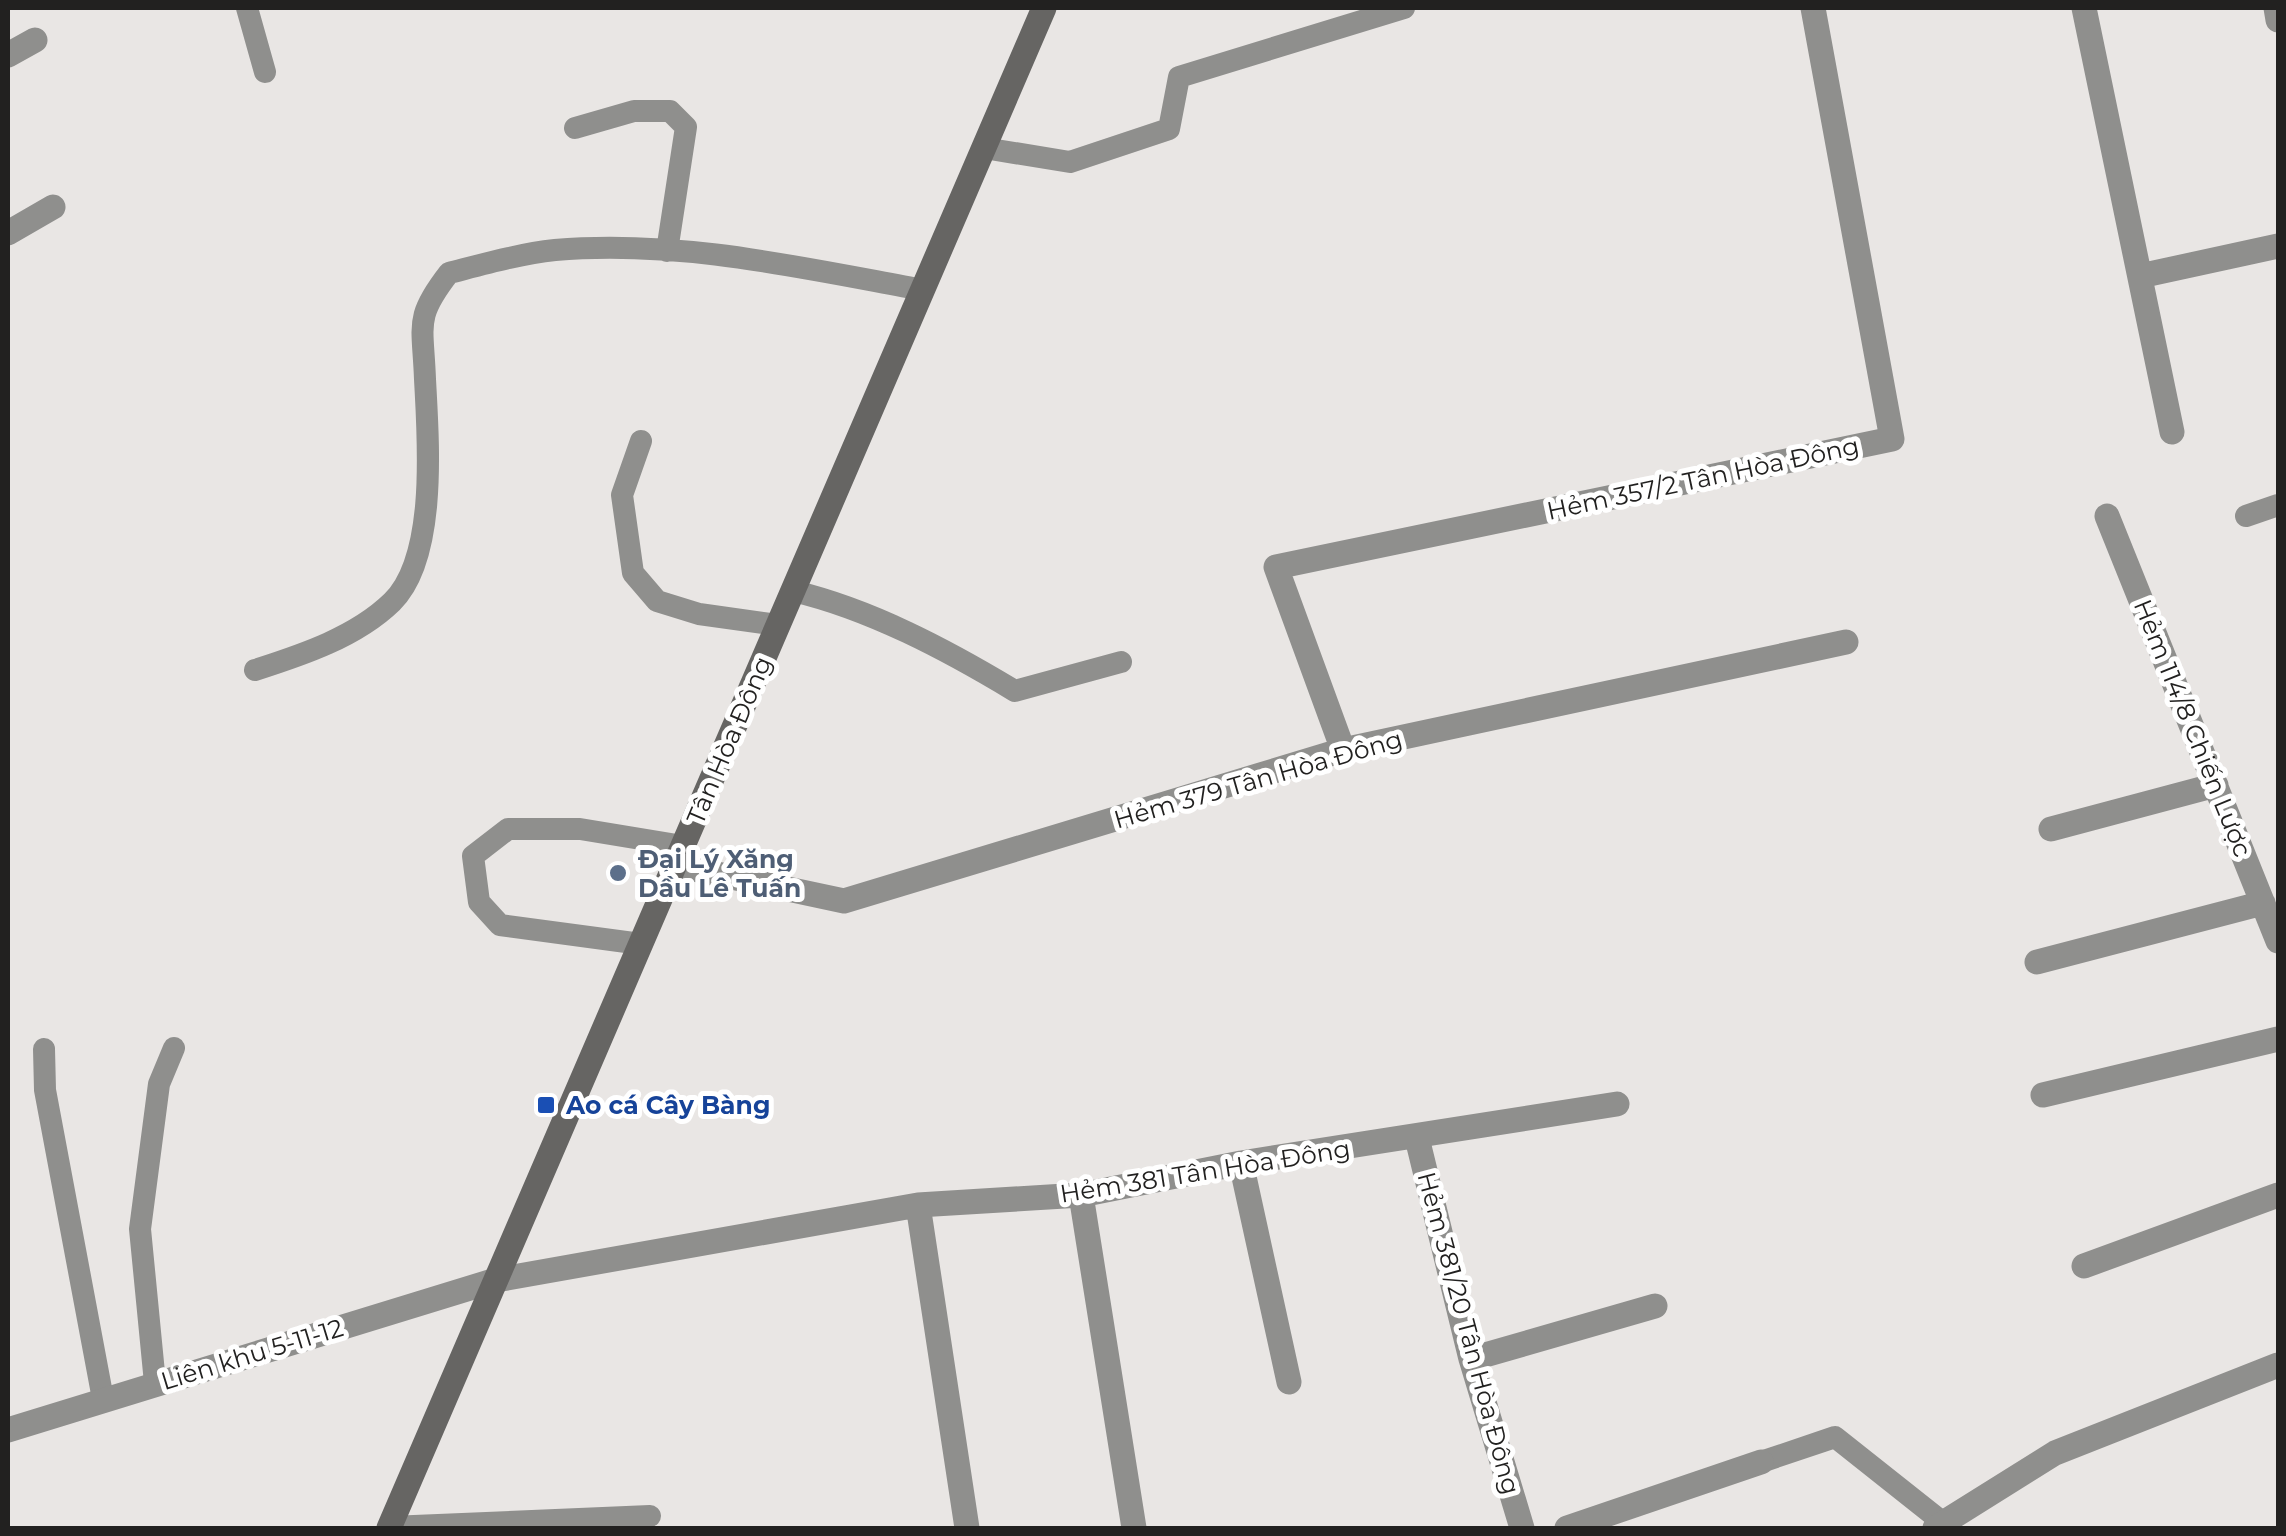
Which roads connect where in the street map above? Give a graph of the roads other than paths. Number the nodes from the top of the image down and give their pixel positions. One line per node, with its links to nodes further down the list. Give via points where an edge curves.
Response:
1 (247, 8): 10 (lane)
2 (1044, 8): 12 (street, Tân Hòa Đông)
3 (1404, 8): 12 (lane, via 1179,78 1169,130 1070,162)
4 (1813, 8): 29 (street, Hẻm 357/2 Tân Hòa Đông, via 1892,438 1276,566)
5 (2084, 8): 17 (street)
6 (2276, 8): 7 (street)
7 (2278, 20)
8 (35, 40): 9 (street)
9 (8, 55)
10 (266, 72)
11 (575, 128): 16 (lane, via 634,111 670,111 686,127)
12 (984, 148): 18 (street, Tân Hòa Đông)
13 (53, 207): 14 (street)
14 (8, 234)
15 (2278, 246): 17 (street)
16 (667, 251): 18 (lane); 28 (lane, via 556,250 449,273 423,307 429,498 414,560 394,601 355,628)
17 (2140, 276): 19 (street)
18 (922, 290): 24 (street, Tân Hòa Đông)
19 (2172, 432)
20 (641, 441): 25 (lane, via 622,495 633,572 658,602)
21 (2278, 505): 23 (lane)
22 (2107, 516): 30 (street, Hẻm 114/8 Chiến Lược)
23 (2246, 516)
24 (793, 591): 25 (street, Tân Hòa Đông); 27 (lane, via 959,657 1014,691)
25 (778, 625): 32 (street, Tân Hòa Đông)
26 (1846, 642): 29 (street, Hẻm 379 Tân Hòa Đông)
27 (1121, 662)
28 (255, 670)
29 (1344, 750): 32 (street, Hẻm 379 Tân Hòa Đông, via 844,901)
30 (2216, 785): 31 (street); 33 (street, Hẻm 114/8 Chiến Lược)
31 (2051, 829)
32 (679, 855): 35 (street, Tân Hòa Đông); 35 (lane, via 580,829 508,829 473,856 480,902 500,925)
33 (2264, 903): 34 (street, Hẻm 114/8 Chiến Lược); 36 (street)
34 (2278, 941)
35 (641, 944): 48 (street, Tân Hòa Đông)
36 (2037, 962)
37 (2278, 1039): 40 (street)
38 (174, 1048): 53 (lane, via 159,1084 140,1229)
39 (44, 1049): 54 (lane, via 45,1090)
40 (2043, 1096)
41 (1617, 1104): 42 (street, Hẻm 381 Tân Hòa Đông)
42 (1417, 1138): 43 (street, Hẻm 381 Tân Hòa Đông); 50 (street, Hẻm 381/20 Tân Hòa Đông)
43 (1242, 1162): 44 (street, Hẻm 381 Tân Hòa Đông); 52 (street)
44 (1081, 1195): 46 (street, Hẻm 381 Tân Hòa Đông); 61 (street)
45 (2278, 1195): 47 (street)
46 (918, 1205): 48 (street, Hẻm 381 Tân Hòa Đông); 60 (street)
47 (2084, 1266)
48 (496, 1280): 53 (street, Liên khu 5-11-12); 59 (street, Tân Hòa Đông)
49 (1654, 1306): 50 (street)
50 (1470, 1358): 62 (street, Hẻm 381/20 Tân Hòa Đông)
51 (2278, 1365): 58 (street, via 2055,1453)
52 (1290, 1382)
53 (155, 1383): 54 (street, Liên khu 5-11-12)
54 (103, 1400): 55 (street, Liên khu 5-11-12)
55 (8, 1430)
56 (1762, 1462): 58 (lane, via 1835,1437); 63 (street)
57 (650, 1516): 59 (lane)
58 (1938, 1525)
59 (390, 1528)
60 (967, 1528)
61 (1134, 1528)
62 (1522, 1528)
63 (1568, 1528)

